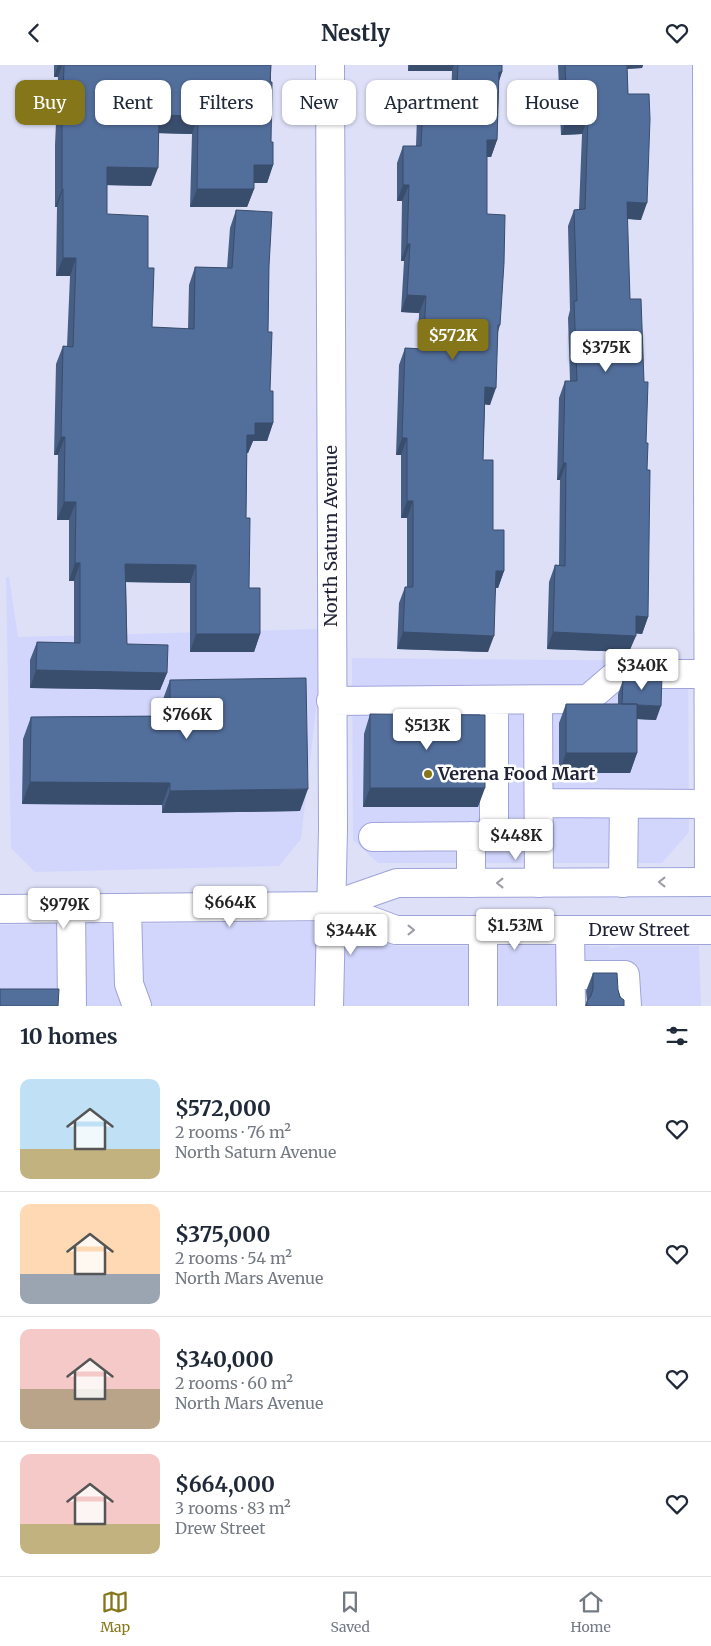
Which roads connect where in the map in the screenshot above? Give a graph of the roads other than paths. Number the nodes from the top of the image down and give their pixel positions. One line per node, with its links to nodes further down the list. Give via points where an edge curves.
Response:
1 (330, 65): 7 (street, North Saturn Avenue)
2 (707, 65): 3 (street)
3 (710, 630): 4 (street)
4 (708, 674): 5 (street, via 617,674 588,699); 10 (street)
5 (538, 699): 6 (street); 8 (street)
6 (494, 700): 7 (street); 11 (street, via 496,831 492,836)
7 (331, 701): 17 (street, North Saturn Avenue)
8 (538, 803): 9 (street); 15 (street)
9 (624, 804): 10 (street); 16 (street)
10 (710, 804): 13 (street)
11 (470, 836): 12 (street); 14 (street)
12 (373, 837)
13 (710, 882): 16 (street, Drew Street, one-way to 16)
14 (471, 883): 15 (street, Drew Street, one-way to 14); 17 (street, Drew Street, via 397,883)
15 (538, 883): 16 (street, Drew Street)
16 (624, 883)
17 (331, 906): 18 (street, Drew Street); 22 (street, Drew Street, one-way to 22, via 396,930); 29 (street, North Saturn Avenue)
18 (127, 908): 20 (street, Drew Street); 28 (street, via 129,984)
19 (0, 909): 20 (street, Drew Street)
20 (71, 909): 27 (street)
21 (711, 912): 24 (street)
22 (483, 930): 23 (street, Drew Street); 30 (street)
23 (570, 930): 24 (street, Drew Street); 26 (street)
24 (621, 930): 25 (street, Drew Street)
25 (711, 930)
26 (571, 975): 31 (street); 32 (street, via 626,975)
27 (72, 1006)
28 (137, 1006)
29 (329, 1006)
30 (483, 1006)
31 (571, 1006)
32 (627, 1006)

